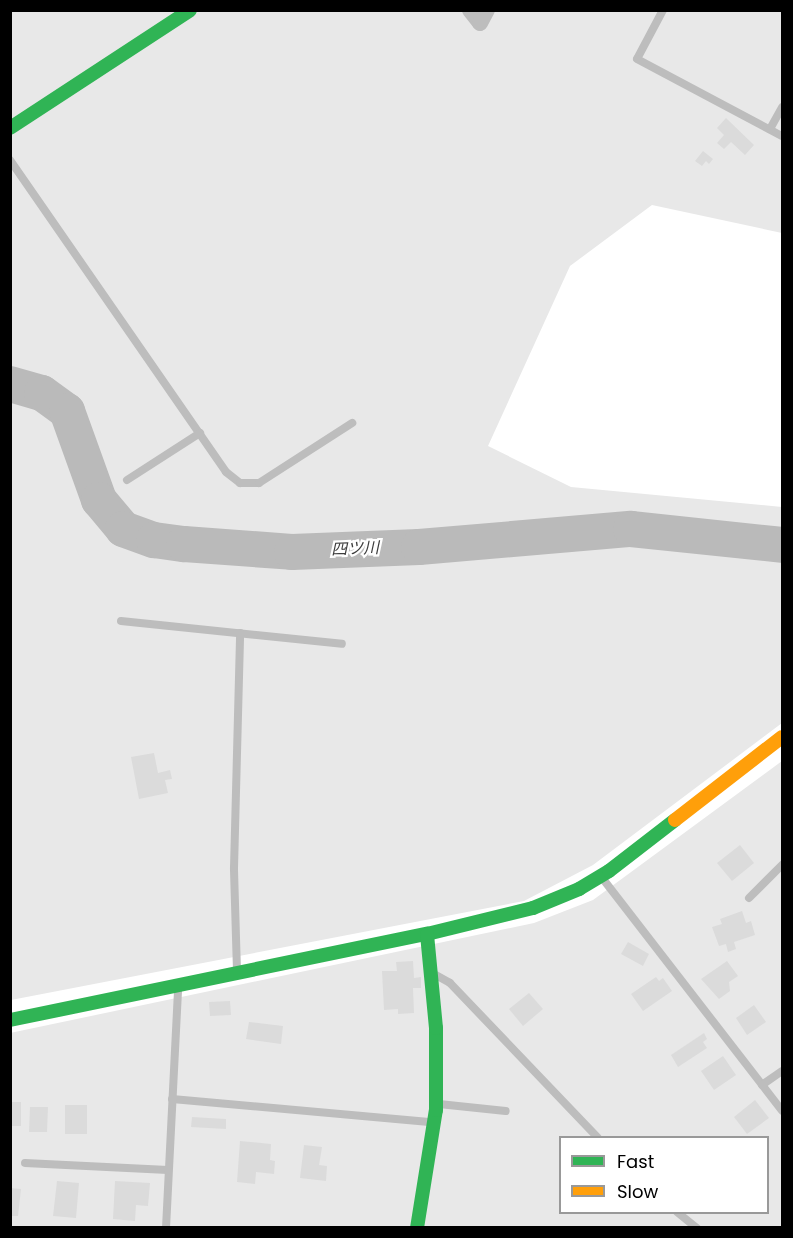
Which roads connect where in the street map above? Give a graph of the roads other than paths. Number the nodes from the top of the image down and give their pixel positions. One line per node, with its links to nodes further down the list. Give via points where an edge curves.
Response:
1 (190, 10): 6 (street)
2 (470, 10): 3 (street, via 480,23)
3 (487, 10)
4 (663, 10): 7 (lane, via 637,59)
5 (783, 107): 7 (lane)
6 (10, 128)
7 (770, 129): 8 (lane)
8 (783, 136)
9 (10, 160): 11 (lane)
10 (352, 423): 11 (lane, via 259,483 240,483 226,472)
11 (200, 434): 12 (lane)
12 (128, 480)
13 (121, 621): 14 (lane)
14 (240, 633): 15 (lane); 22 (lane, via 234,868)
15 (342, 644)
16 (783, 737): 18 (street)
17 (783, 865): 19 (lane)
18 (601, 876): 20 (street, via 533,908); 26 (lane)
19 (749, 898)
20 (427, 934): 21 (street); 22 (street)
21 (431, 973): 28 (street); 32 (lane, via 450,983)
22 (237, 974): 23 (street)
23 (178, 986): 24 (street); 27 (lane)
24 (10, 1020)
25 (783, 1071): 26 (lane)
26 (762, 1085): 30 (lane)
27 (172, 1099): 31 (lane); 34 (lane)
28 (436, 1104): 29 (lane); 31 (street)
29 (506, 1111)
30 (783, 1111)
31 (434, 1122): 37 (street)
32 (597, 1136)
33 (25, 1163): 34 (lane)
34 (168, 1170): 36 (lane)
35 (680, 1214): 38 (lane)
36 (165, 1227)
37 (417, 1227)
38 (697, 1227)

